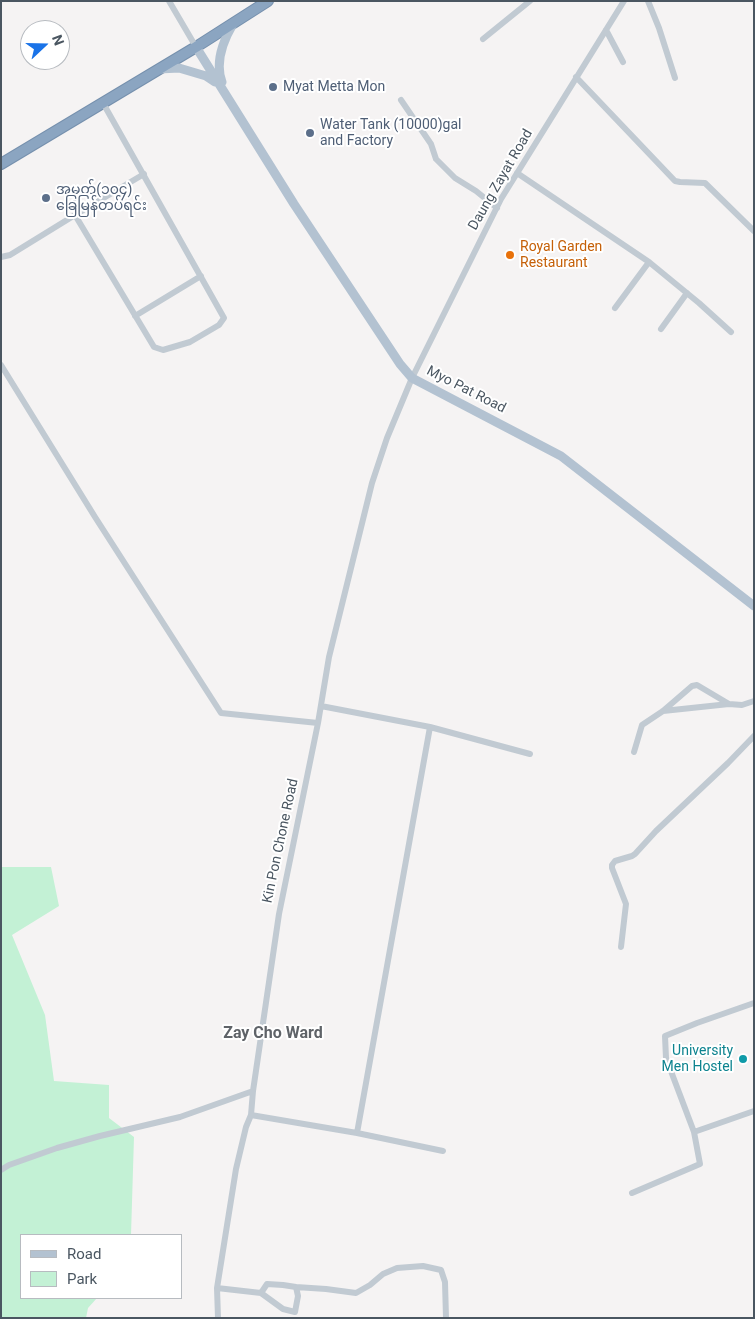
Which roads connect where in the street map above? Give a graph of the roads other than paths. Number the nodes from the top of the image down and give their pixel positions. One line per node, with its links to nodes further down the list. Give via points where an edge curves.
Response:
1 (169, 1): 9 (street)
2 (268, 1): 6 (highway)
3 (530, 1): 8 (street)
4 (624, 1): 7 (street, Daung Zayat Road)
5 (648, 1): 13 (street)
6 (233, 24): 9 (highway); 14 (main road, via 223,45 219,69)
7 (606, 30): 10 (street); 12 (street, Daung Zayat Road)
8 (483, 38)
9 (196, 47): 11 (highway); 14 (main road, Myo Pat Road)
10 (623, 62)
11 (158, 69): 14 (main road, via 179,68 206,76); 16 (highway)
12 (576, 78): 18 (street, Daung Zayat Road); 22 (street, via 675,180 705,183)
13 (675, 78)
14 (225, 92): 32 (main road, Myo Pat Road, via 294,204)
15 (400, 100): 20 (street, via 431,144 436,159 455,178)
16 (103, 103): 17 (highway); 19 (street)
17 (1, 164)
18 (517, 173): 20 (street, Daung Zayat Road); 24 (street)
19 (144, 174): 21 (street); 25 (street)
20 (497, 208): 32 (street, Daung Zayat Road)
21 (75, 215): 23 (street, via 10,255); 28 (street)
22 (754, 231)
23 (1, 257)
24 (649, 262): 26 (street); 27 (street)
25 (201, 276): 28 (street); 28 (street, via 224,318 219,325 190,342 163,350 154,347)
26 (687, 293): 29 (street); 30 (street)
27 (615, 308)
28 (136, 316)
29 (661, 329)
30 (731, 332)
31 (1, 365): 38 (street, via 220,713)
32 (412, 378): 33 (main road, Myo Pat Road, via 561,456); 36 (street, Kin Pon Chone Road, via 372,483 329,657)
33 (754, 606)
34 (754, 700): 35 (street)
35 (729, 704): 37 (street); 37 (street, via 697,685)
36 (321, 706): 38 (street, Kin Pon Chone Road); 39 (street)
37 (663, 711): 41 (street, via 642,726)
38 (318, 723): 45 (street, Kin Pon Chone Road, via 279,914)
39 (430, 727): 42 (street); 49 (street)
40 (754, 736): 43 (street, via 635,854 613,863 626,904)
41 (634, 752)
42 (530, 754)
43 (621, 947)
44 (754, 1004): 48 (street, via 664,1036 666,1058)
45 (252, 1090): 47 (street, Kin Pon Chone Road); 51 (street, via 180,1117 57,1148)
46 (754, 1111): 48 (street)
47 (251, 1115): 49 (street); 54 (street, Kin Pon Chone Road, via 236,1169)
48 (694, 1132): 52 (street, via 700,1164)
49 (357, 1133): 50 (street)
50 (443, 1151)
51 (1, 1170)
52 (632, 1193)
53 (296, 1287): 55 (street, via 267,1284); 56 (street); 58 (street, via 356,1293 397,1268 423,1266 441,1270 445,1282)
54 (218, 1288): 55 (street); 57 (street, Kin Pon Chone Road)
55 (261, 1293): 56 (street)
56 (295, 1315)
57 (218, 1318)
58 (446, 1318)

